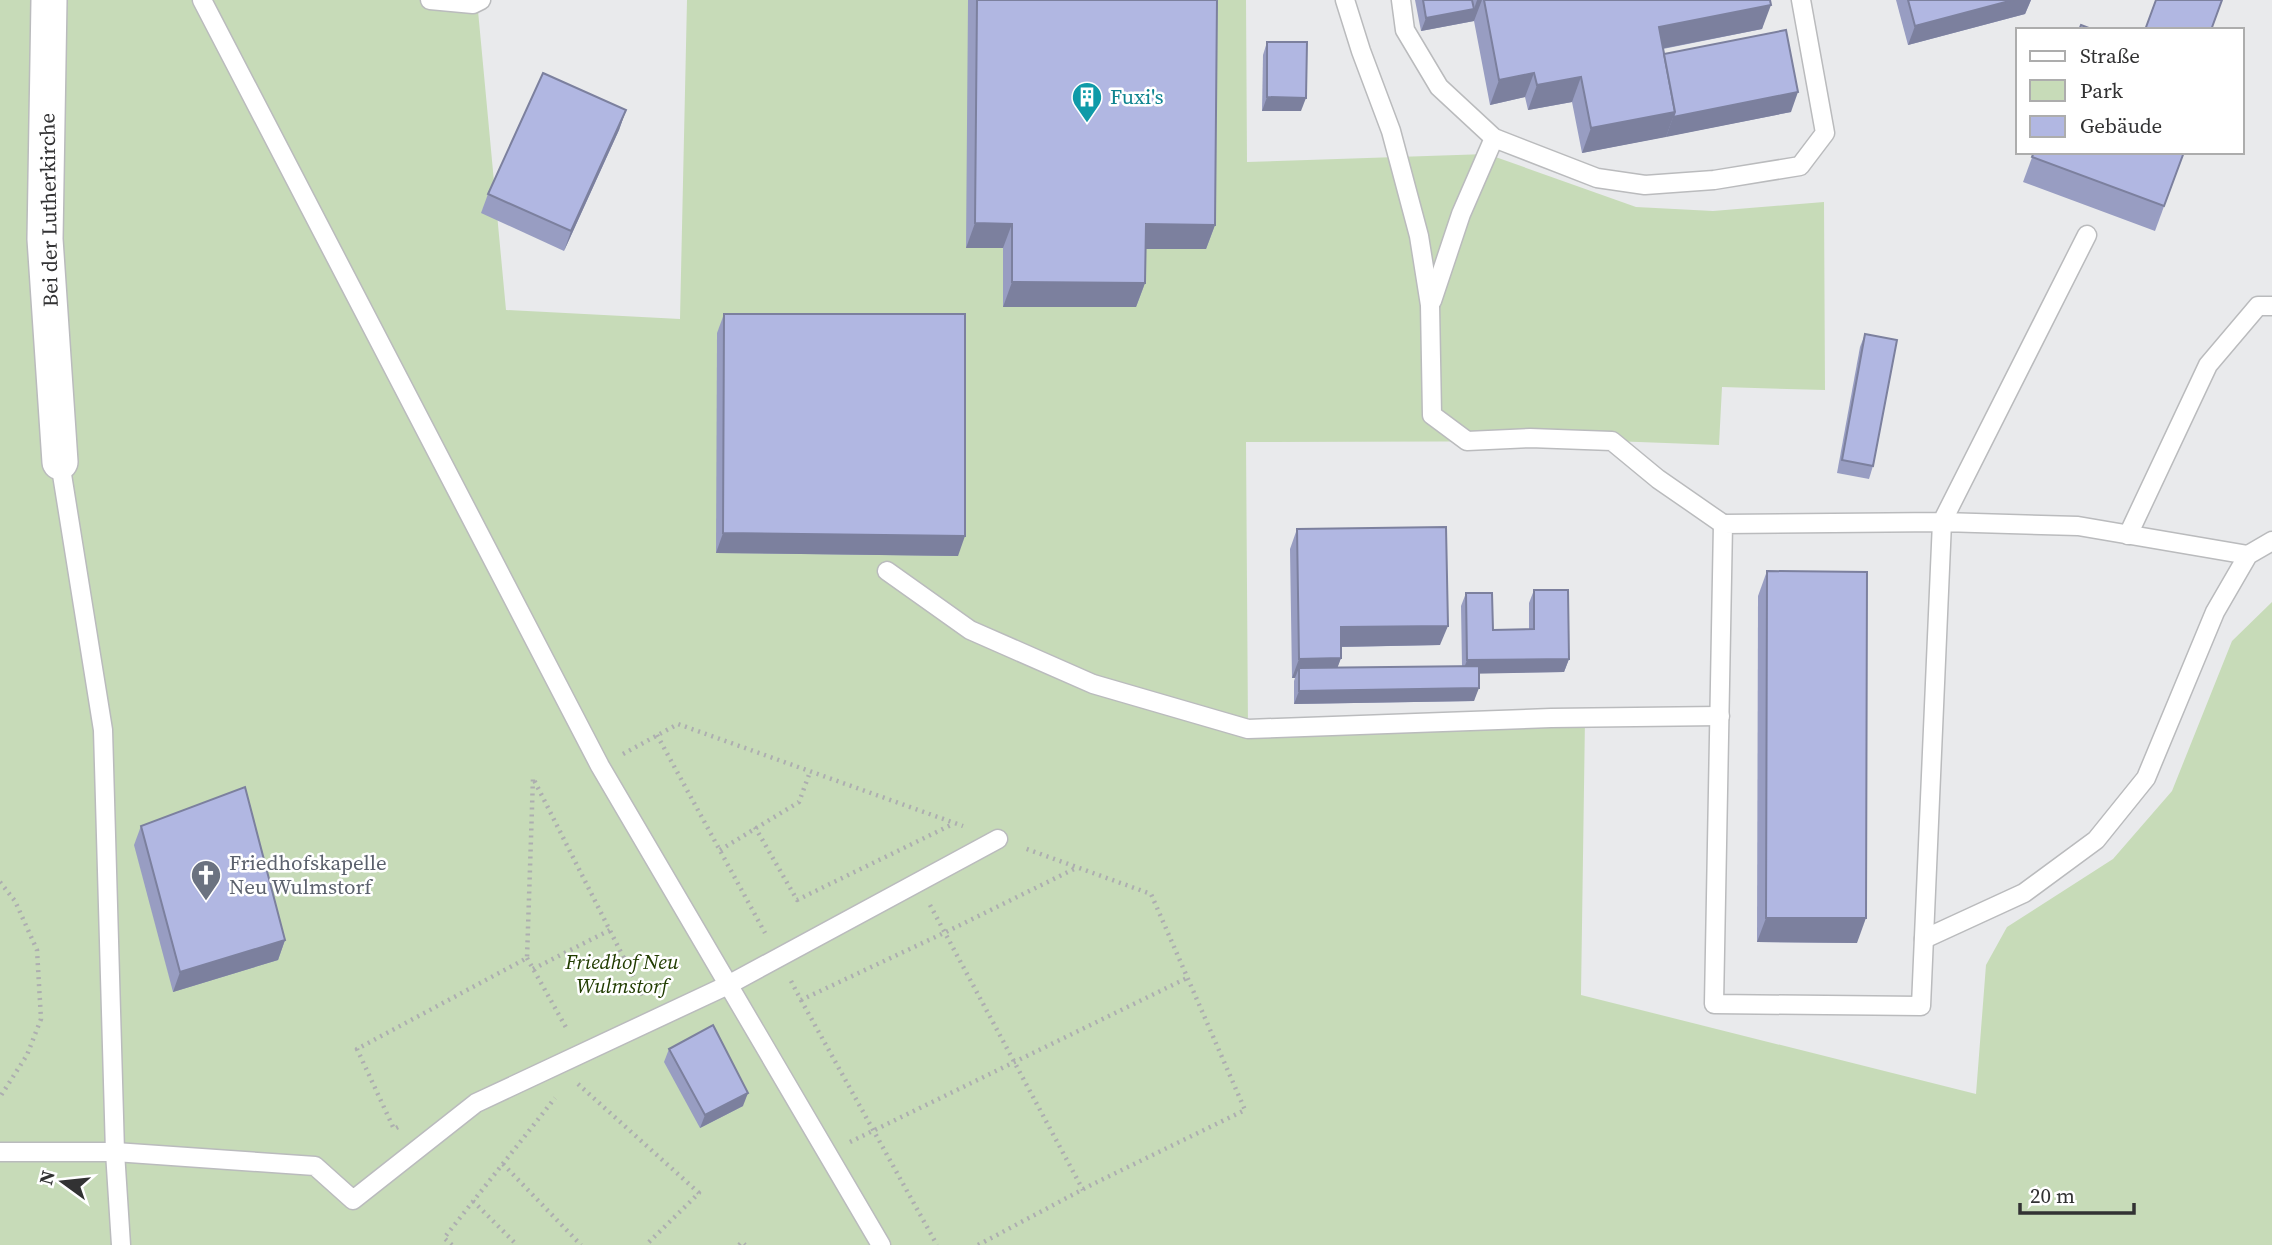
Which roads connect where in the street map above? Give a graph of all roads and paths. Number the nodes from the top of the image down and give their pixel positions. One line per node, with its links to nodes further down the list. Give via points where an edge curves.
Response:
1 (49, 0): 12 (street, Bei der Lutherkirche, via 45,239)
2 (202, 0): 21 (lane)
3 (430, 0): 4 (lane, via 473,4)
4 (481, 0)
5 (1345, 0): 10 (lane, via 1391,131 1419,236)
6 (1401, 0): 8 (lane, via 1405,30 1439,87)
7 (1801, 0): 8 (lane, via 1825,133 1800,166 1645,185 1597,178)
8 (1494, 138): 10 (lane)
9 (2087, 235): 13 (lane)
10 (1430, 304): 14 (lane, via 1432,415 1441,422 1467,441 1612,441)
11 (2272, 306): 15 (lane, via 2258,306 2208,365)
12 (60, 461): 47 (lane, via 103,730)
13 (1942, 522): 14 (lane); 15 (lane, via 2078,526); 32 (lane)
14 (1723, 524): 19 (lane)
15 (2128, 535): 17 (lane)
16 (2272, 541): 17 (lane)
17 (2248, 555): 32 (lane, via 2215,612 2147,778 2096,840 2024,893)
18 (887, 571): 19 (lane, via 970,630 1080,678 1248,729)
19 (1720, 716): 32 (lane, via 1714,1004 1922,1006)
20 (657, 735): 21 (path); 22 (path, via 678,724); 26 (path)
21 (600, 766): 37 (lane)
22 (810, 772): 23 (path); 24 (path, via 799,802)
23 (954, 823): 24 (path, via 797,900); 25 (path)
24 (755, 827): 26 (path)
25 (999, 839): 27 (path); 29 (lane)
26 (720, 850): 34 (path)
27 (1077, 867): 31 (path); 36 (path, via 1151,894)
28 (0, 882): 43 (path, via 15,901 37,950 41,1019 27,1055)
29 (918, 883): 31 (path); 34 (lane)
30 (610, 930): 33 (path, via 533,778); 35 (path); 39 (path)
31 (946, 932): 38 (path); 40 (path)
32 (1924, 939)
33 (527, 958): 35 (path); 44 (path, via 358,1048 394,1129)
34 (778, 958): 37 (lane); 38 (path)
35 (533, 969): 41 (path, via 573,1041 557,1049)
36 (1187, 978): 40 (path); 50 (path, via 1245,1110)
37 (729, 985): 41 (lane); 48 (lane)
38 (801, 1000): 45 (path)
39 (646, 1003)
40 (1015, 1061): 45 (path); 50 (path)
41 (567, 1070): 47 (lane, via 476,1103 353,1200 316,1166); 56 (path, via 699,1193)
42 (562, 1089): 49 (path)
43 (0, 1097)
44 (407, 1122)
45 (873, 1130): 48 (path); 60 (path)
46 (0, 1152): 47 (lane)
47 (115, 1152): 52 (lane)
48 (828, 1154): 59 (lane)
49 (503, 1164): 51 (path); 55 (path)
50 (1083, 1190): 61 (path)
51 (473, 1201): 53 (path, via 444,1238); 54 (path)
52 (121, 1245)
53 (452, 1245)
54 (517, 1245)
55 (580, 1245)
56 (646, 1245)
57 (739, 1245): 58 (path)
58 (745, 1245)
59 (881, 1245)
60 (937, 1245)
61 (978, 1245)

